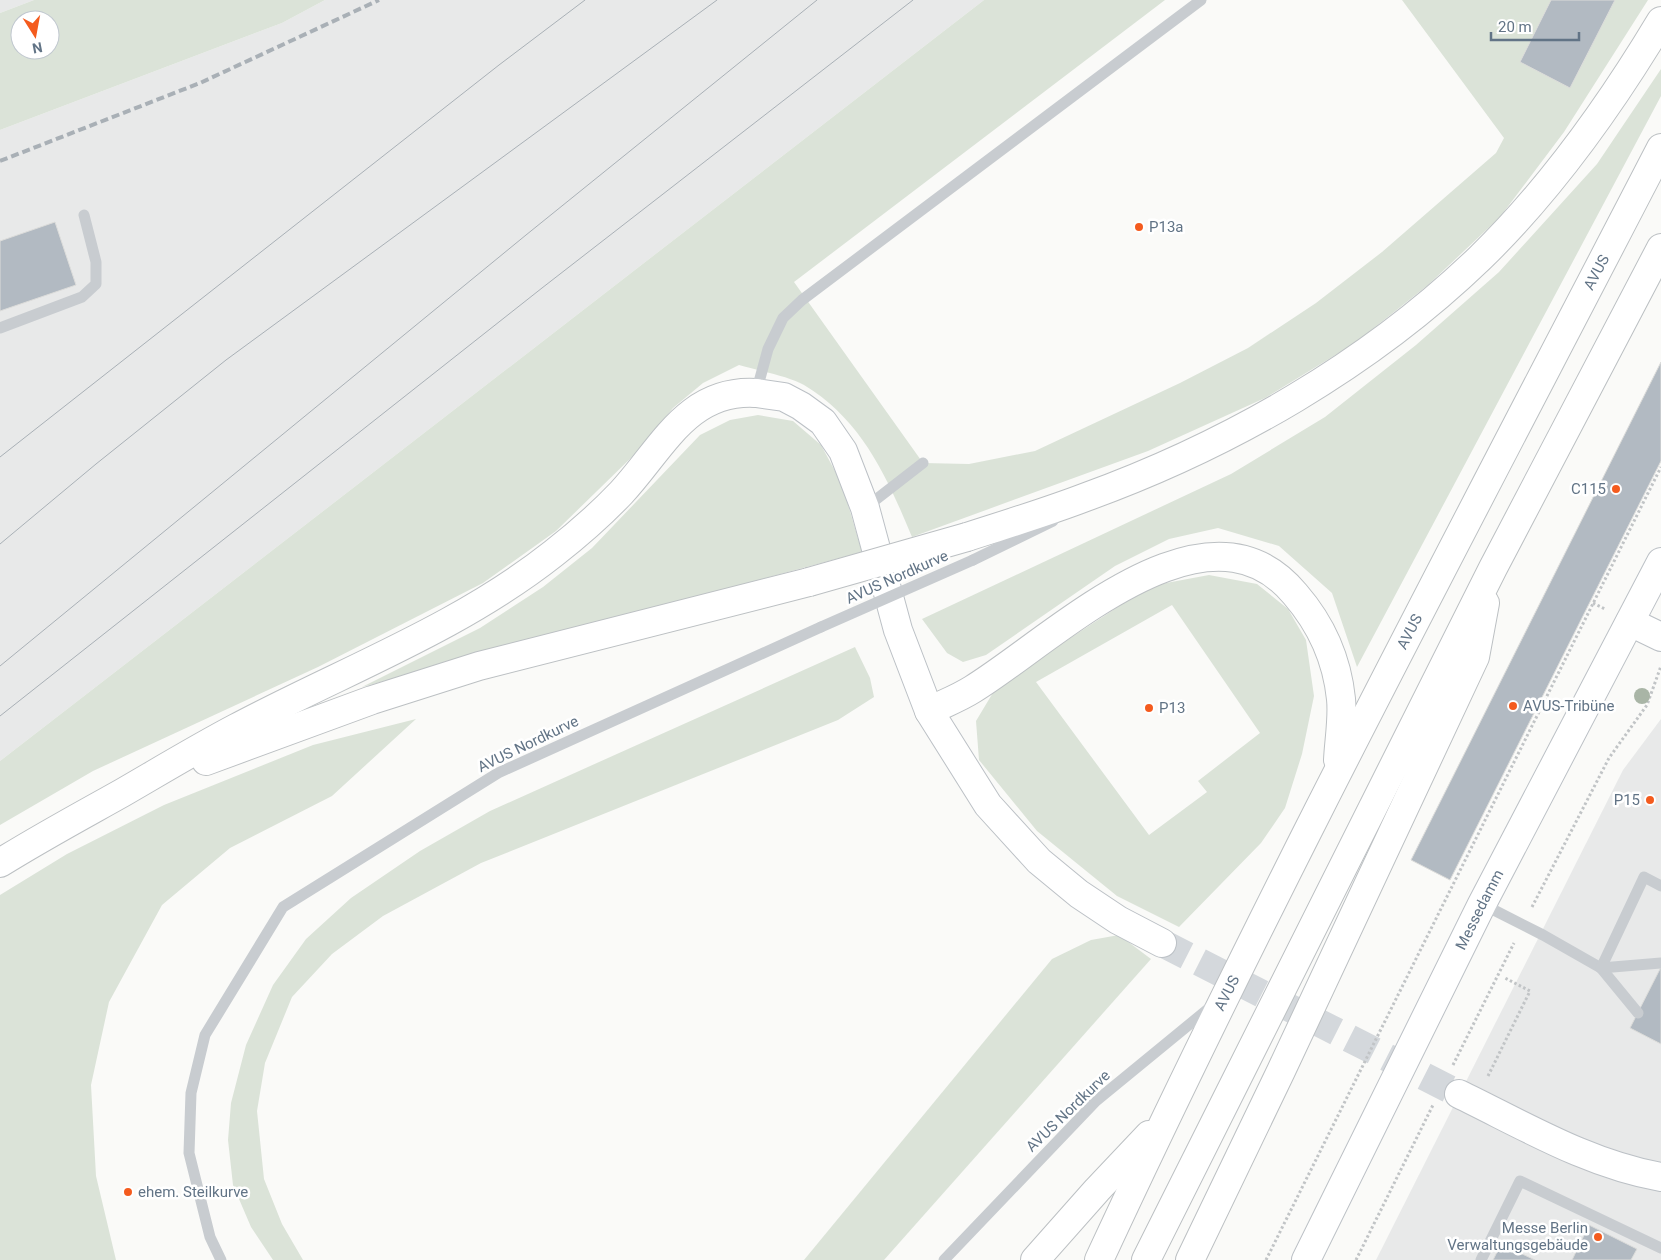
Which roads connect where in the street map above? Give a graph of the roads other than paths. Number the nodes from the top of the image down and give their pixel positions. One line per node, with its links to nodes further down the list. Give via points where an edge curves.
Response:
1 (1201, 0): 7 (lane, via 802,300 783,318 768,350)
2 (1661, 21): 10 (main road, via 1628,74 1551,181 1481,257 1442,293 1354,360 1258,420 1146,473)
3 (1661, 148): 16 (main road, AVUS)
4 (84, 215): 6 (lane, via 96,262 96,284 82,297)
5 (1661, 248): 12 (main road)
6 (0, 328)
7 (756, 393): 9 (main road, via 784,397 823,422 842,450); 17 (main road, via 718,396 696,408 677,424 621,494 554,553 497,594 433,632 236,728)
8 (923, 463): 9 (lane)
9 (866, 508): 15 (main road, via 898,630)
10 (970, 548): 17 (main road, bridge, via 708,606 470,669 276,734); 30 (lane, AVUS Nordkurve, bridge, via 821,627 498,773 283,907 205,1034 191,1093 189,1153 210,1237)
11 (1661, 562): 13 (main road, Messedamm)
12 (1493, 568): 34 (main road); 35 (main road, via 1474,657)
13 (1630, 622): 14 (main road); 20 (main road, Messedamm)
14 (1661, 637)
15 (929, 711): 16 (main road, via 972,690 1088,608 1139,578 1183,560 1228,556 1262,566 1289,587 1312,615 1334,659 1341,700); 21 (main road, via 988,805 1039,861 1079,894 1118,920)
16 (1338, 770): 24 (main road, AVUS)
17 (118, 795): 18 (main road)
18 (0, 862)
19 (1661, 886): 23 (lane, via 1644,877)
20 (1482, 904): 23 (lane); 36 (main road, Messedamm)
21 (1162, 943)
22 (1661, 963): 23 (lane)
23 (1601, 968): 25 (lane)
24 (1225, 996): 27 (main road, AVUS); 31 (lane, AVUS Nordkurve, via 1096,1101)
25 (1638, 1013)
26 (1447, 1098): 28 (main road, via 1590,1158)
27 (1165, 1118): 32 (main road); 33 (main road, AVUS)
28 (1661, 1177)
29 (1661, 1248): 37 (lane, via 1520,1181)
30 (221, 1260)
31 (944, 1260)
32 (1035, 1260)
33 (1099, 1260)
34 (1146, 1260)
35 (1190, 1260)
36 (1306, 1260)
37 (1481, 1260)

